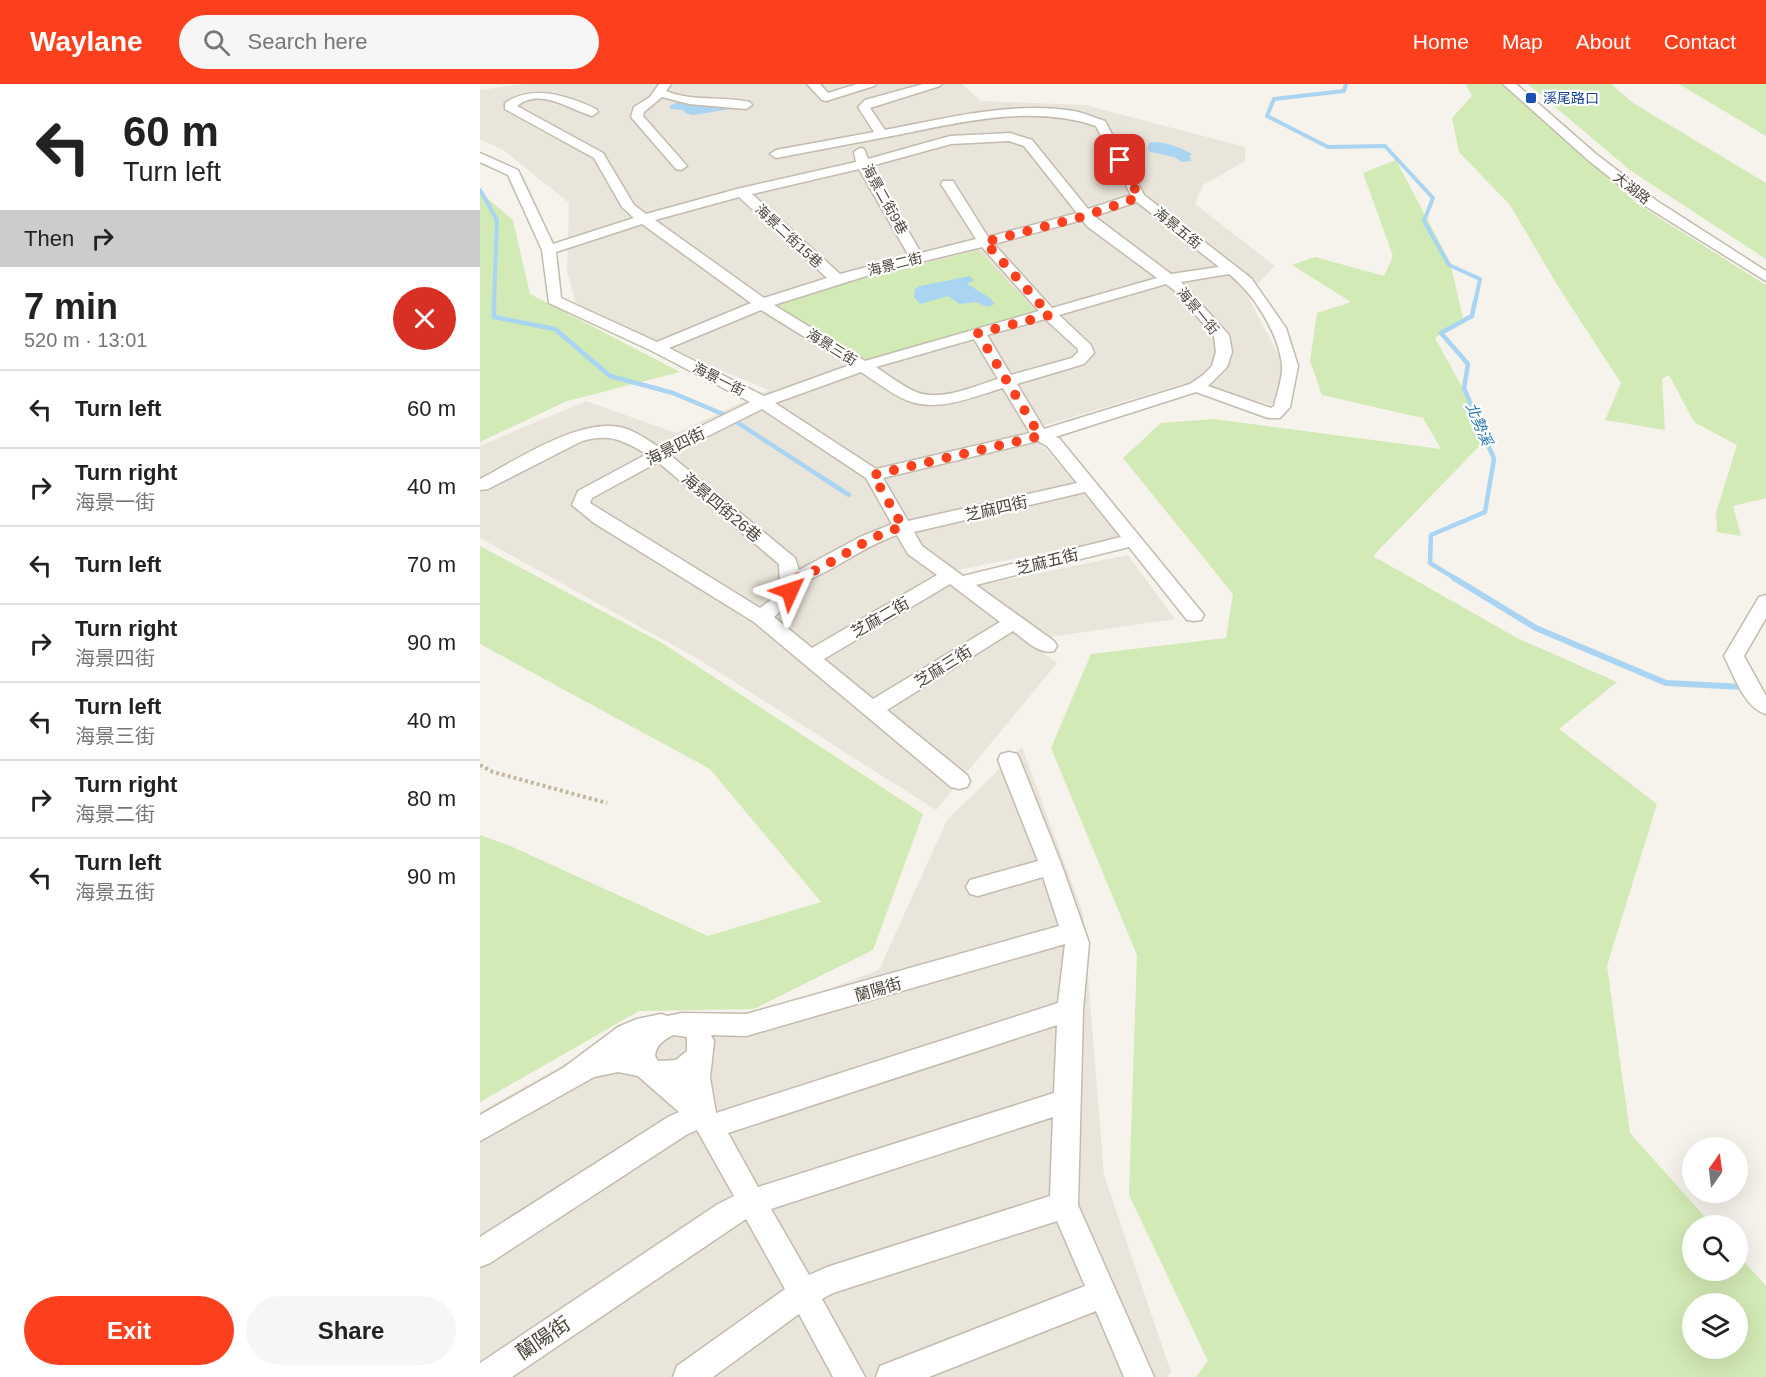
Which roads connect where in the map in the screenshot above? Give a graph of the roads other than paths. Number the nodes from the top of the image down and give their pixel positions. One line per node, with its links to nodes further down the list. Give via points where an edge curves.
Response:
1 (813, 84): 2 (street, via 826,97)
2 (870, 84)
3 (936, 84): 8 (street, via 869,102 864,107)
4 (1509, 84): 23 (street, 大湖路, via 1652,204)
5 (662, 88): 6 (street, via 669,97); 13 (street, via 655,99 638,110 637,117)
6 (746, 105)
7 (592, 112): 18 (street, 海景三街, via 572,102 539,96 525,97 510,106 599,156 629,207)
8 (880, 133): 9 (street, 海景五街); 16 (street, 海景五街, via 975,116 1037,112 1074,116 1101,124)
9 (853, 138): 10 (street, 海景五街); 12 (street, 海景二街9巷)
10 (776, 154)
11 (480, 157): 20 (street, via 513,172)
12 (863, 164): 15 (street, 海景一街); 17 (street, 海景一街, via 950,140 1010,137 1028,142); 21 (street, 海景二街9巷)
13 (681, 166)
14 (948, 184): 19 (street, 海景三街)
15 (742, 192): 18 (street, 海景一街); 24 (street, 海景二街15巷)
16 (1139, 197): 17 (street, 海景二街); 22 (street, 海景五街)
17 (1085, 216): 19 (street, 海景二街); 25 (street, 海景一街)
18 (644, 219): 20 (street, 海景一街); 26 (street, 海景三街)
19 (985, 242): 21 (street, 海景二街); 27 (street, 海景三街)
20 (549, 250): 29 (street, 海景一街, via 554,300)
21 (918, 259): 24 (street, 海景二街)
22 (1229, 270): 25 (street, 海景四街); 32 (street, 海景五街, via 1246,281 1278,328 1291,371 1282,407 1274,415)
23 (1766, 277)
24 (836, 279): 26 (street, 海景二街)
25 (1169, 279): 27 (street, 海景四街); 32 (street, 海景一街, via 1221,335 1224,352 1219,367)
26 (762, 304): 29 (street, 海景二街); 30 (street, 海景三街)
27 (1050, 315): 28 (street, 海景四街); 31 (street, 海景三街, via 1086,348 1086,353 1078,361)
28 (978, 333): 30 (street, 海景四街); 31 (street)
29 (657, 348): 33 (street, 海景一街)
30 (863, 366): 31 (street, 海景三街, via 911,396 931,399 947,399); 33 (street, 海景四街)
31 (1008, 381): 34 (street)
32 (1196, 387): 34 (street, 海景一街)
33 (763, 402): 35 (street, 海景四街); 36 (street, 海景一街)
34 (1040, 436): 36 (street, 海景一街); 38 (street, via 1053,442)
35 (658, 454): 37 (street, 海景四街26巷, via 622,433 595,432 576,436); 41 (street, 海景四街26巷, via 788,562); 45 (street, 海景四街, via 584,495 581,505)
36 (873, 475): 39 (street)
37 (482, 485)
38 (1089, 486): 39 (street, 芝麻四街); 40 (street)
39 (903, 527): 41 (street, 芝麻四街, via 885,531); 42 (street, via 915,550)
40 (1133, 540): 42 (street, 芝麻五街); 44 (street)
41 (793, 579): 45 (street, via 790,591)
42 (955, 579): 46 (street); 48 (street, 芝麻二街)
43 (1766, 601): 49 (street, via 1734,656)
44 (1194, 615)
45 (761, 617): 48 (street, 海景四街)
46 (1014, 622): 47 (street); 50 (street, 芝麻三街)
47 (1047, 646)
48 (810, 657): 50 (street, 海景四街)
49 (1756, 694)
50 (872, 710): 52 (street, 海景四街)
51 (1009, 760): 53 (street)
52 (959, 781)
53 (1051, 866): 54 (street); 55 (street)
54 (978, 887)
55 (1072, 932): 56 (street, via 1077,943); 57 (street, 蘭陽街, via 746,1025)
56 (1070, 1010): 61 (street); 62 (street)
57 (676, 1025): 58 (street, via 691,1027 698,1034); 59 (street, 蘭陽街, via 652,1026 619,1038); 60 (street, via 650,1036 642,1055)
58 (699, 1053): 60 (street, 蘭陽街, via 678,1072 661,1074); 62 (street, via 697,1078)
59 (587, 1066): 60 (street, 蘭陽街, via 618,1062); 63 (street, 蘭陽街)
60 (648, 1068): 62 (street)
61 (1067, 1101): 64 (street, 蘭陽街); 65 (street)
62 (706, 1121): 64 (street); 66 (street, via 677,1126)
63 (480, 1129)
64 (751, 1202): 67 (street); 69 (street, 蘭陽街)
65 (1064, 1205): 67 (street, via 827,1281); 68 (street)
66 (480, 1253)
67 (802, 1294): 70 (street); 71 (street)
68 (1103, 1294): 72 (street); 73 (street)
69 (486, 1377)
70 (688, 1377)
71 (850, 1377)
72 (891, 1377)
73 (1139, 1377)

